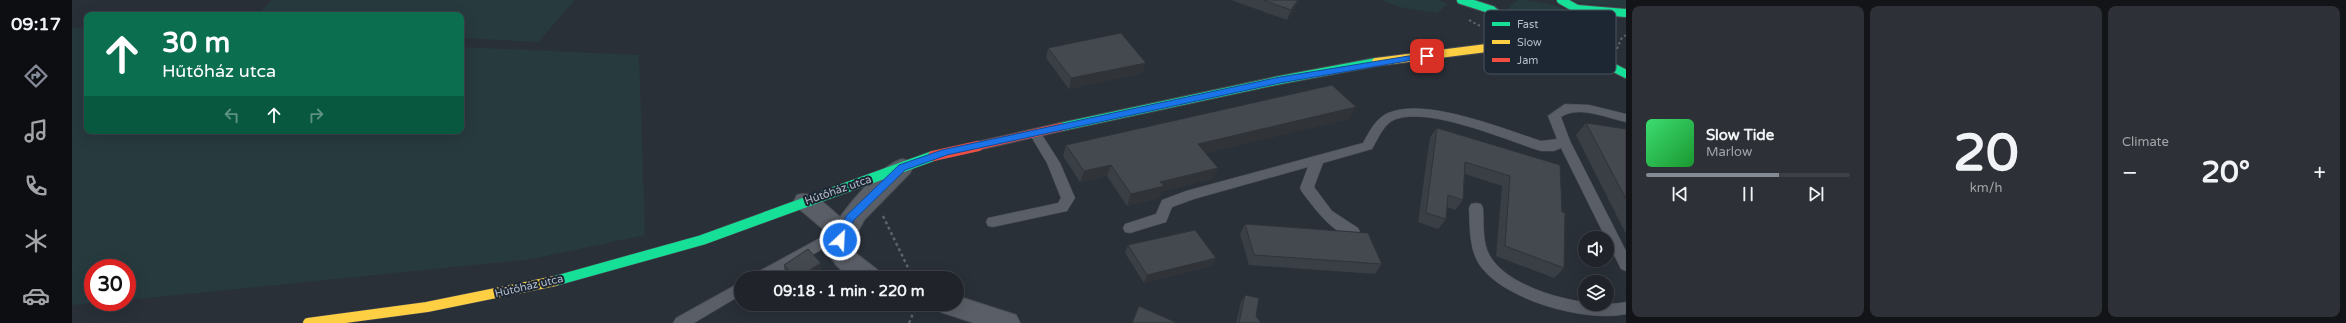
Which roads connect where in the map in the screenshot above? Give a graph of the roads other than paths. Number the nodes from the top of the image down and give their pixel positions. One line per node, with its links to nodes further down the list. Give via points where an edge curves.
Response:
1 (1461, 0): 5 (street)
2 (1490, 0): 6 (street)
3 (1561, 0): 4 (street)
4 (1577, 9): 7 (street)
5 (1485, 10)
6 (1495, 10)
7 (1589, 10)
8 (1616, 12): 9 (street)
9 (1626, 13)
10 (1626, 21): 11 (street)
11 (1616, 22)
12 (1484, 49): 18 (street, Hűtőház utca, via 1396,60 1280,80)
13 (1616, 57): 14 (street)
14 (1626, 66)
15 (1616, 69): 16 (street)
16 (1626, 74)
17 (1626, 118): 19 (lane, via 1589,108 1565,108 1554,116)
18 (1035, 133): 21 (street, Hűtőház utca, via 946,152); 24 (lane, via 1053,163 1068,198 1062,207)
19 (1564, 141): 20 (lane, via 1554,146 1541,146 1433,114 1403,113 1380,125 1367,146); 28 (lane)
20 (1317, 161): 25 (lane, via 1191,195 1167,204 1161,218); 27 (lane, via 1307,188 1327,216)
21 (902, 167): 22 (street, Hűtőház utca); 26 (street, via 851,217)
22 (805, 201): 26 (street); 34 (street, Hűtőház utca, via 702,240 542,284 426,307)
23 (1476, 208): 32 (lane, via 1477,236 1485,262 1507,282 1540,298 1595,312 1620,311)
24 (993, 222)
25 (1130, 228)
26 (842, 231): 29 (lane); 30 (street, via 837,248 846,262)
27 (1353, 232)
28 (1626, 265)
29 (771, 271)
30 (857, 271)
31 (734, 292): 35 (lane)
32 (1626, 308)
33 (956, 312): 36 (street)
34 (308, 323)
35 (681, 323)
36 (1006, 323)

